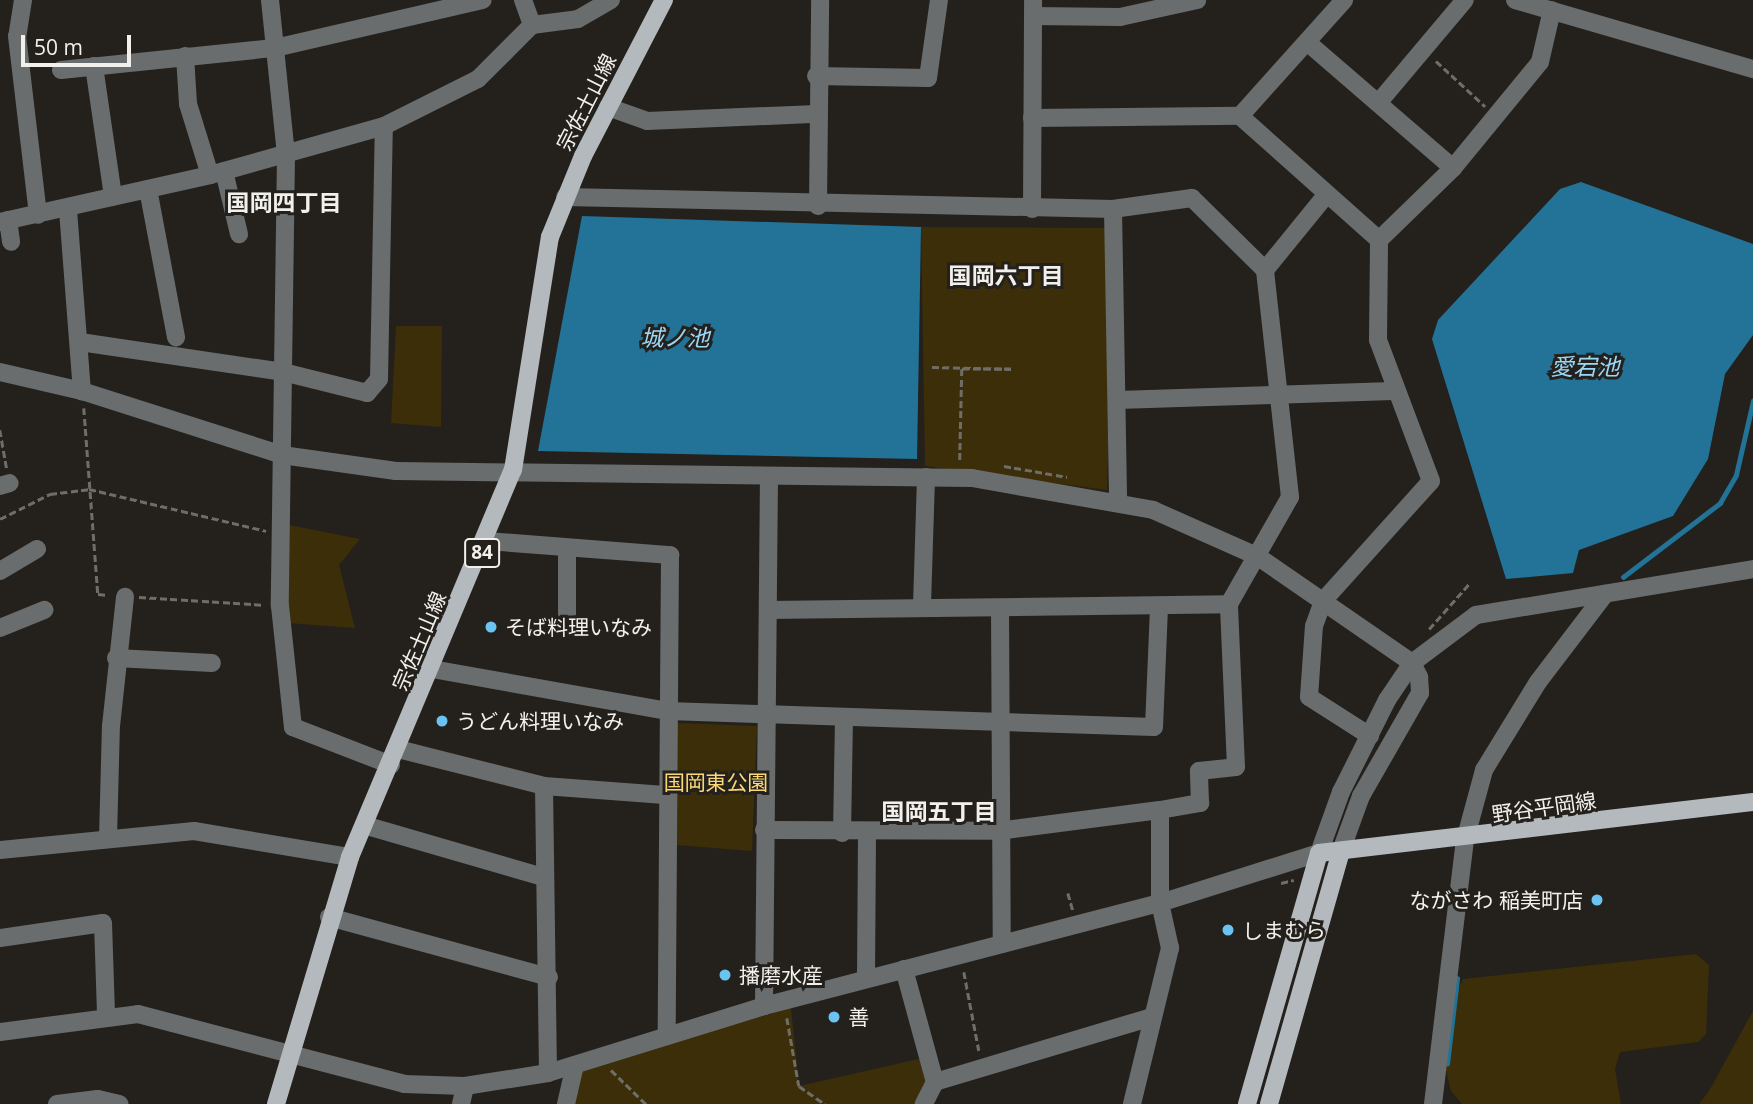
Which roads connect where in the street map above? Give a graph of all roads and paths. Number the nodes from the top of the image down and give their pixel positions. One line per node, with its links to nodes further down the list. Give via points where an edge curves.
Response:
1 (23, 0): 43 (street, via 16,36)
2 (270, 0): 18 (street)
3 (483, 0): 18 (street)
4 (523, 0): 16 (street)
5 (611, 0): 16 (street, via 578,19)
6 (664, 0): 26 (main road, 宗佐土山線 / 84)
7 (820, 0): 24 (street)
8 (939, 0): 24 (street, via 928,78)
9 (1197, 0): 13 (street)
10 (1344, 0): 17 (street)
11 (1465, 0): 19 (street)
12 (1515, 0): 15 (street)
13 (1172, 4): 14 (street, via 1119,17)
14 (1033, 8): 30 (street)
15 (1552, 10): 22 (street); 29 (street, via 1540,62)
16 (532, 25): 31 (street, via 478,79)
17 (1307, 42): 25 (street); 28 (street)
18 (275, 48): 20 (street); 32 (street)
19 (1426, 51): 25 (street); 29 (path)
20 (185, 56): 21 (street); 34 (street, via 188,104)
21 (94, 66): 23 (street); 37 (street)
22 (1753, 69)
23 (61, 70)
24 (816, 76): 27 (street)
25 (1379, 102): 33 (street)
26 (608, 107): 27 (street, via 648,121); 38 (main road, 宗佐土山線 / 84)
27 (817, 114): 39 (street)
28 (1240, 116): 30 (street); 36 (street)
29 (1496, 117): 33 (street)
30 (1032, 118): 40 (street)
31 (384, 126): 32 (street); 55 (street, via 379,379 367,393)
32 (286, 155): 34 (street); 55 (street)
33 (1453, 168): 46 (street)
34 (217, 173): 35 (street); 45 (street)
35 (148, 189): 37 (street); 49 (street, via 157,273)
36 (1327, 194): 46 (street); 48 (street)
37 (113, 197): 42 (street)
38 (565, 197): 39 (street); 63 (main road, 宗佐土山線 / 84, via 540,282)
39 (818, 206): 40 (street)
40 (1032, 209): 41 (street)
41 (1113, 209): 48 (street, via 1192,198); 59 (street)
42 (68, 210): 43 (street); 51 (street)
43 (38, 215): 44 (street)
44 (4, 221): 47 (street)
45 (239, 234)
46 (1380, 240): 57 (street, via 1378,340)
47 (11, 242)
48 (1265, 270): 58 (street)
49 (179, 316): 50 (street); 52 (street)
50 (176, 337)
51 (80, 342): 52 (street); 56 (street)
52 (174, 356): 55 (street)
53 (932, 367): 62 (path, via 1011,369 962,369)
54 (0, 372): 56 (street)
55 (283, 372): 60 (street)
56 (82, 391): 60 (street); 67 (path)
57 (1393, 391): 58 (street); 80 (street, via 1431,481)
58 (1278, 399): 59 (street); 74 (street, via 1290,497)
59 (1118, 400): 68 (street)
60 (282, 455): 63 (street, via 396,471); 70 (street)
61 (997, 466): 66 (path)
62 (958, 469): 65 (street); 68 (street)
63 (513, 470): 64 (street); 71 (main road, 宗佐土山線 / 84)
64 (769, 477): 65 (street); 87 (street)
65 (926, 477): 82 (street)
66 (1081, 481)
67 (89, 489): 69 (path, via 50,494); 70 (path); 79 (path, via 98,594)
68 (1118, 503): 74 (street, via 1173,518)
69 (0, 519)
70 (280, 534): 83 (street)
71 (487, 541): 72 (street); 94 (main road, 宗佐土山線 / 84)
72 (567, 548): 88 (street); 95 (street, via 670,555)
73 (37, 549): 76 (street)
74 (1257, 556): 80 (street); 81 (street)
75 (1753, 569): 78 (street)
76 (0, 571)
77 (1469, 584): 90 (path)
78 (1605, 594): 93 (street, via 1476,615); 111 (street, via 1506,729 1484,771)
79 (125, 597): 83 (path); 91 (street)
80 (1323, 601): 93 (street); 99 (street, via 1314,626 1309,697)
81 (1228, 604): 85 (street); 104 (street, via 1236,767 1199,771 1200,803)
82 (922, 605): 84 (street); 87 (street)
83 (280, 606): 100 (street, via 293,727)
84 (1000, 608): 85 (street); 98 (street)
85 (1159, 608): 98 (street, via 1153,727)
86 (44, 610): 89 (street)
87 (768, 610): 96 (street)
88 (567, 614)
89 (0, 628)
90 (1420, 639)
91 (116, 658): 92 (street); 110 (street)
92 (212, 663)
93 (1412, 663): 99 (street); 113 (street, via 1420,693 1361,796)
94 (432, 669): 95 (street); 100 (main road, 宗佐土山線 / 84)
95 (668, 711): 96 (street); 102 (street)
96 (764, 717): 97 (street); 106 (street)
97 (844, 717): 98 (street); 108 (street)
98 (1002, 718): 107 (street)
99 (1370, 736): 114 (street)
100 (394, 757): 101 (street); 105 (main road, 宗佐土山線 / 84)
101 (544, 786): 102 (street); 116 (street)
102 (665, 795): 130 (street)
103 (1753, 802): 111 (main road, 野谷平岡線)
104 (1160, 810): 107 (street); 117 (street)
105 (364, 825): 115 (main road, 宗佐土山線 / 84); 116 (street)
106 (764, 830): 108 (street); 126 (street)
107 (998, 831): 109 (street); 120 (street)
108 (842, 833): 109 (street)
109 (867, 834): 124 (street)
110 (108, 838): 112 (street); 115 (street, via 229,832)
111 (1465, 840): 113 (main road, 野谷平岡線); 148 (street)
112 (0, 850)
113 (1341, 851): 114 (main road, 野谷平岡線); 147 (main road)
114 (1319, 853): 117 (street); 146 (main road)
115 (350, 857): 118 (main road, 宗佐土山線 / 84)
116 (544, 877): 123 (street)
117 (1160, 904): 120 (street); 128 (street, via 1170,948)
118 (329, 917): 123 (street); 131 (main road, 宗佐土山線 / 84)
119 (0, 938): 127 (street, via 103,923)
120 (1002, 944): 121 (street)
121 (961, 955): 122 (street); 134 (path)
122 (904, 969): 124 (street); 136 (street)
123 (549, 976): 135 (street)
124 (866, 978): 125 (street)
125 (783, 1001): 126 (street); 143 (path, via 799,1086)
126 (764, 1006): 130 (street)
127 (106, 1015): 129 (street); 131 (street, via 167,1019)
128 (1152, 1017): 134 (street); 145 (street)
129 (0, 1032)
130 (667, 1036): 132 (street)
131 (290, 1051): 137 (street, via 404,1084); 140 (main road, 宗佐土山線 / 84)
132 (598, 1058): 133 (street); 142 (path)
133 (575, 1065): 135 (street); 141 (street)
134 (982, 1068): 136 (street)
135 (548, 1073): 137 (street)
136 (935, 1082): 144 (street)
137 (463, 1095)
138 (57, 1104): 139 (street, via 98,1099)
139 (119, 1104)
140 (276, 1104)
141 (566, 1104)
142 (646, 1104)
143 (825, 1104)
144 (924, 1104)
145 (1132, 1104)
146 (1247, 1104)
147 (1269, 1104)
148 (1433, 1104)

